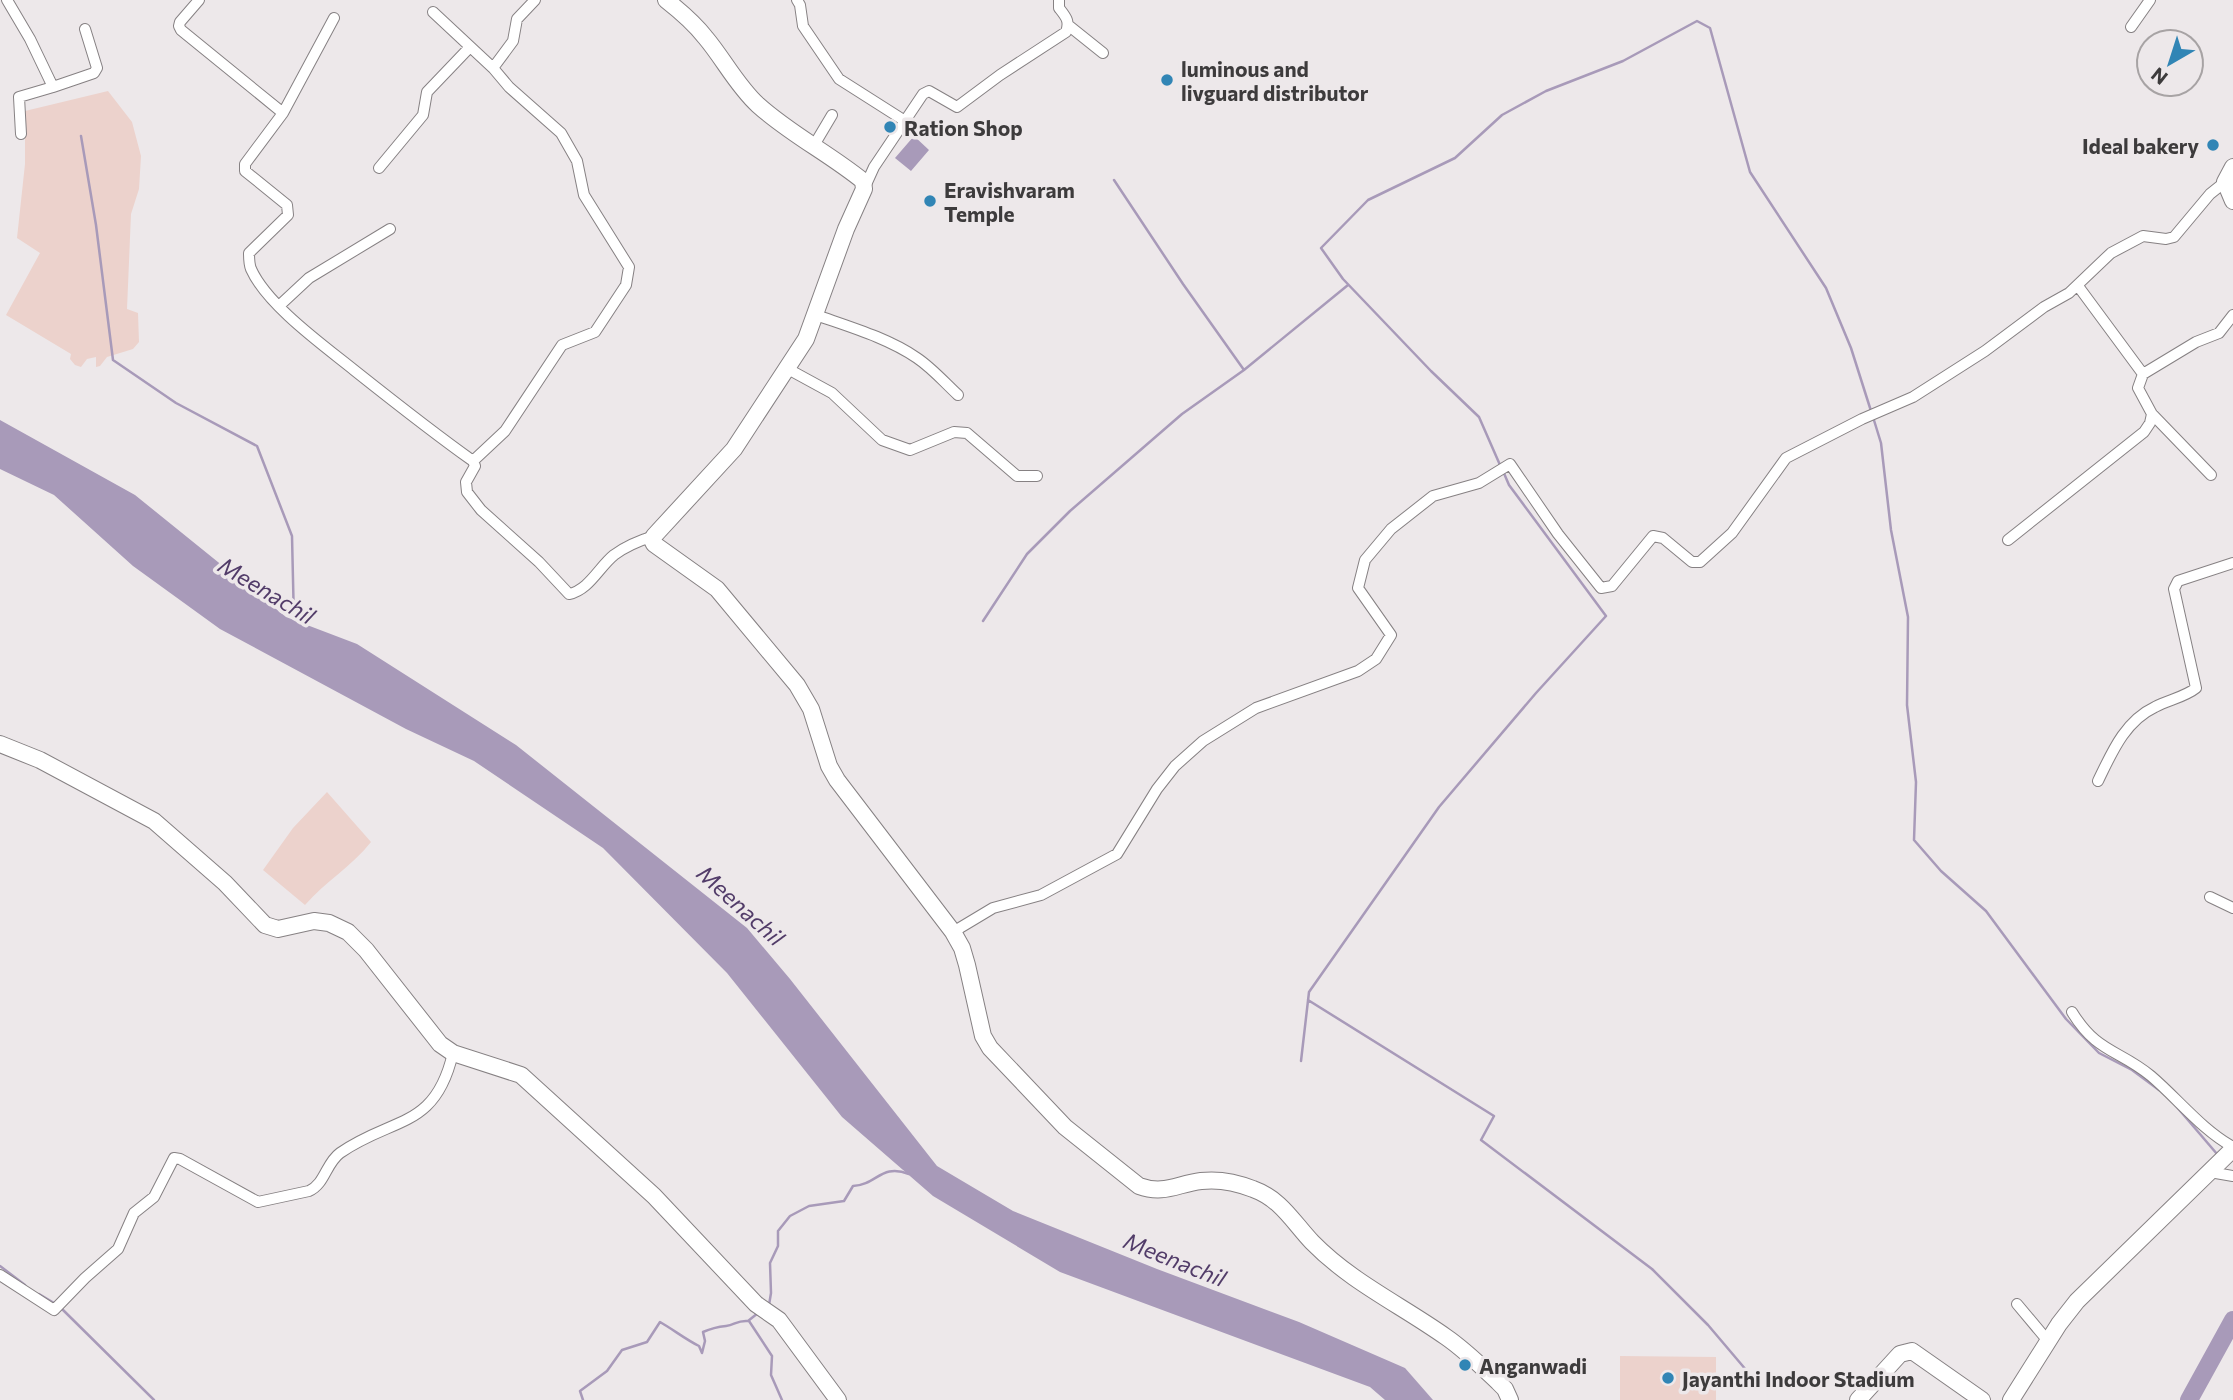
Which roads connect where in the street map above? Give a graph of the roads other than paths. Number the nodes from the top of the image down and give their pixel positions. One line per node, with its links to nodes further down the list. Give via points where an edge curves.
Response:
1 (7, 0): 16 (street)
2 (199, 0): 17 (street, via 178,26)
3 (535, 0): 15 (street, via 517,19 513,41)
4 (666, 0): 21 (main road, via 706,37 758,105)
5 (797, 0): 19 (street, via 803,26 839,79)
6 (1059, 0): 10 (street)
7 (2150, 0): 11 (street)
8 (433, 12): 13 (street)
9 (334, 18): 17 (street)
10 (1068, 25): 14 (street); 19 (street, via 1066,32 957,107 929,91)
11 (2131, 27)
12 (85, 29): 16 (street, via 97,68)
13 (470, 47): 15 (street); 23 (street, via 427,92 423,116)
14 (1103, 52)
15 (493, 68): 36 (street, via 561,133 577,161 584,195 629,267 626,285 595,332 562,345 505,431)
16 (53, 87): 20 (street, via 19,97)
17 (283, 113): 29 (street, via 245,164 245,172 287,205 288,215 249,253 250,267 261,286)
18 (832, 115): 21 (street)
19 (905, 121): 25 (street)
20 (21, 134)
21 (813, 147): 25 (main road, via 863,181)
22 (2233, 167): 24 (main road)
23 (379, 168)
24 (2225, 183): 26 (main road); 28 (street, via 2174,237 2143,236 2111,253)
25 (864, 188): 30 (main road)
26 (2233, 201)
27 (390, 229): 29 (street, via 309,278)
28 (2078, 286): 33 (street); 46 (street, via 1913,397 1783,461 1732,533 1700,562 1692,562 1663,538 1653,536 1612,586 1597,585 1510,464 1479,483 1433,496 1391,529 1366,560 1358,588 1391,635 1376,659 1358,671 1256,708 1203,741 1157,789 1117,854 1041,895 993,908)
29 (280, 305): 36 (street, via 317,341)
30 (816, 315): 32 (main road); 34 (street, via 906,352)
31 (2233, 315): 33 (street, via 2219,333)
32 (788, 369): 38 (street, via 832,393 882,440 910,450 954,432 967,433 1017,476); 39 (main road, via 734,449)
33 (2143, 374): 35 (street, via 2137,388)
34 (958, 395)
35 (2152, 414): 37 (street); 40 (street, via 2144,432)
36 (472, 461): 39 (street, via 475,466 466,482 467,492 569,594 578,592 614,555)
37 (2211, 475)
38 (1037, 476)
39 (654, 536): 46 (main road, via 654,544 717,589 797,685 811,709 837,780)
40 (2008, 540)
41 (2233, 563): 43 (street, via 2175,584 2196,688 2133,723 2121,736)
42 (0, 744): 48 (main road, via 40,760 154,821 265,925 278,929 314,921 348,932 440,1044)
43 (2098, 781)
44 (2210, 897): 45 (street)
45 (2233, 908)
46 (953, 932): 56 (main road, via 967,965 983,1036 1065,1127 1139,1186 1153,1191 1222,1181 1276,1201 1343,1269 1447,1337 1499,1382)
47 (2072, 1012): 49 (street, via 2094,1041 2149,1074)
48 (453, 1053): 52 (street, via 438,1094 425,1107 337,1155 310,1191 258,1202 174,1158 154,1197 134,1213 118,1249 54,1310); 55 (main road, via 521,1075 654,1196 756,1304 779,1320)
49 (2232, 1149): 50 (main road)
50 (2214, 1168): 51 (street); 54 (main road, via 2077,1301)
51 (2233, 1176)
52 (0, 1275)
53 (2017, 1304): 54 (street)
54 (2048, 1341): 59 (main road)
55 (838, 1400)
56 (1510, 1400)
57 (1858, 1400): 58 (main road, via 1906,1351)
58 (1982, 1400)
59 (2011, 1400)

